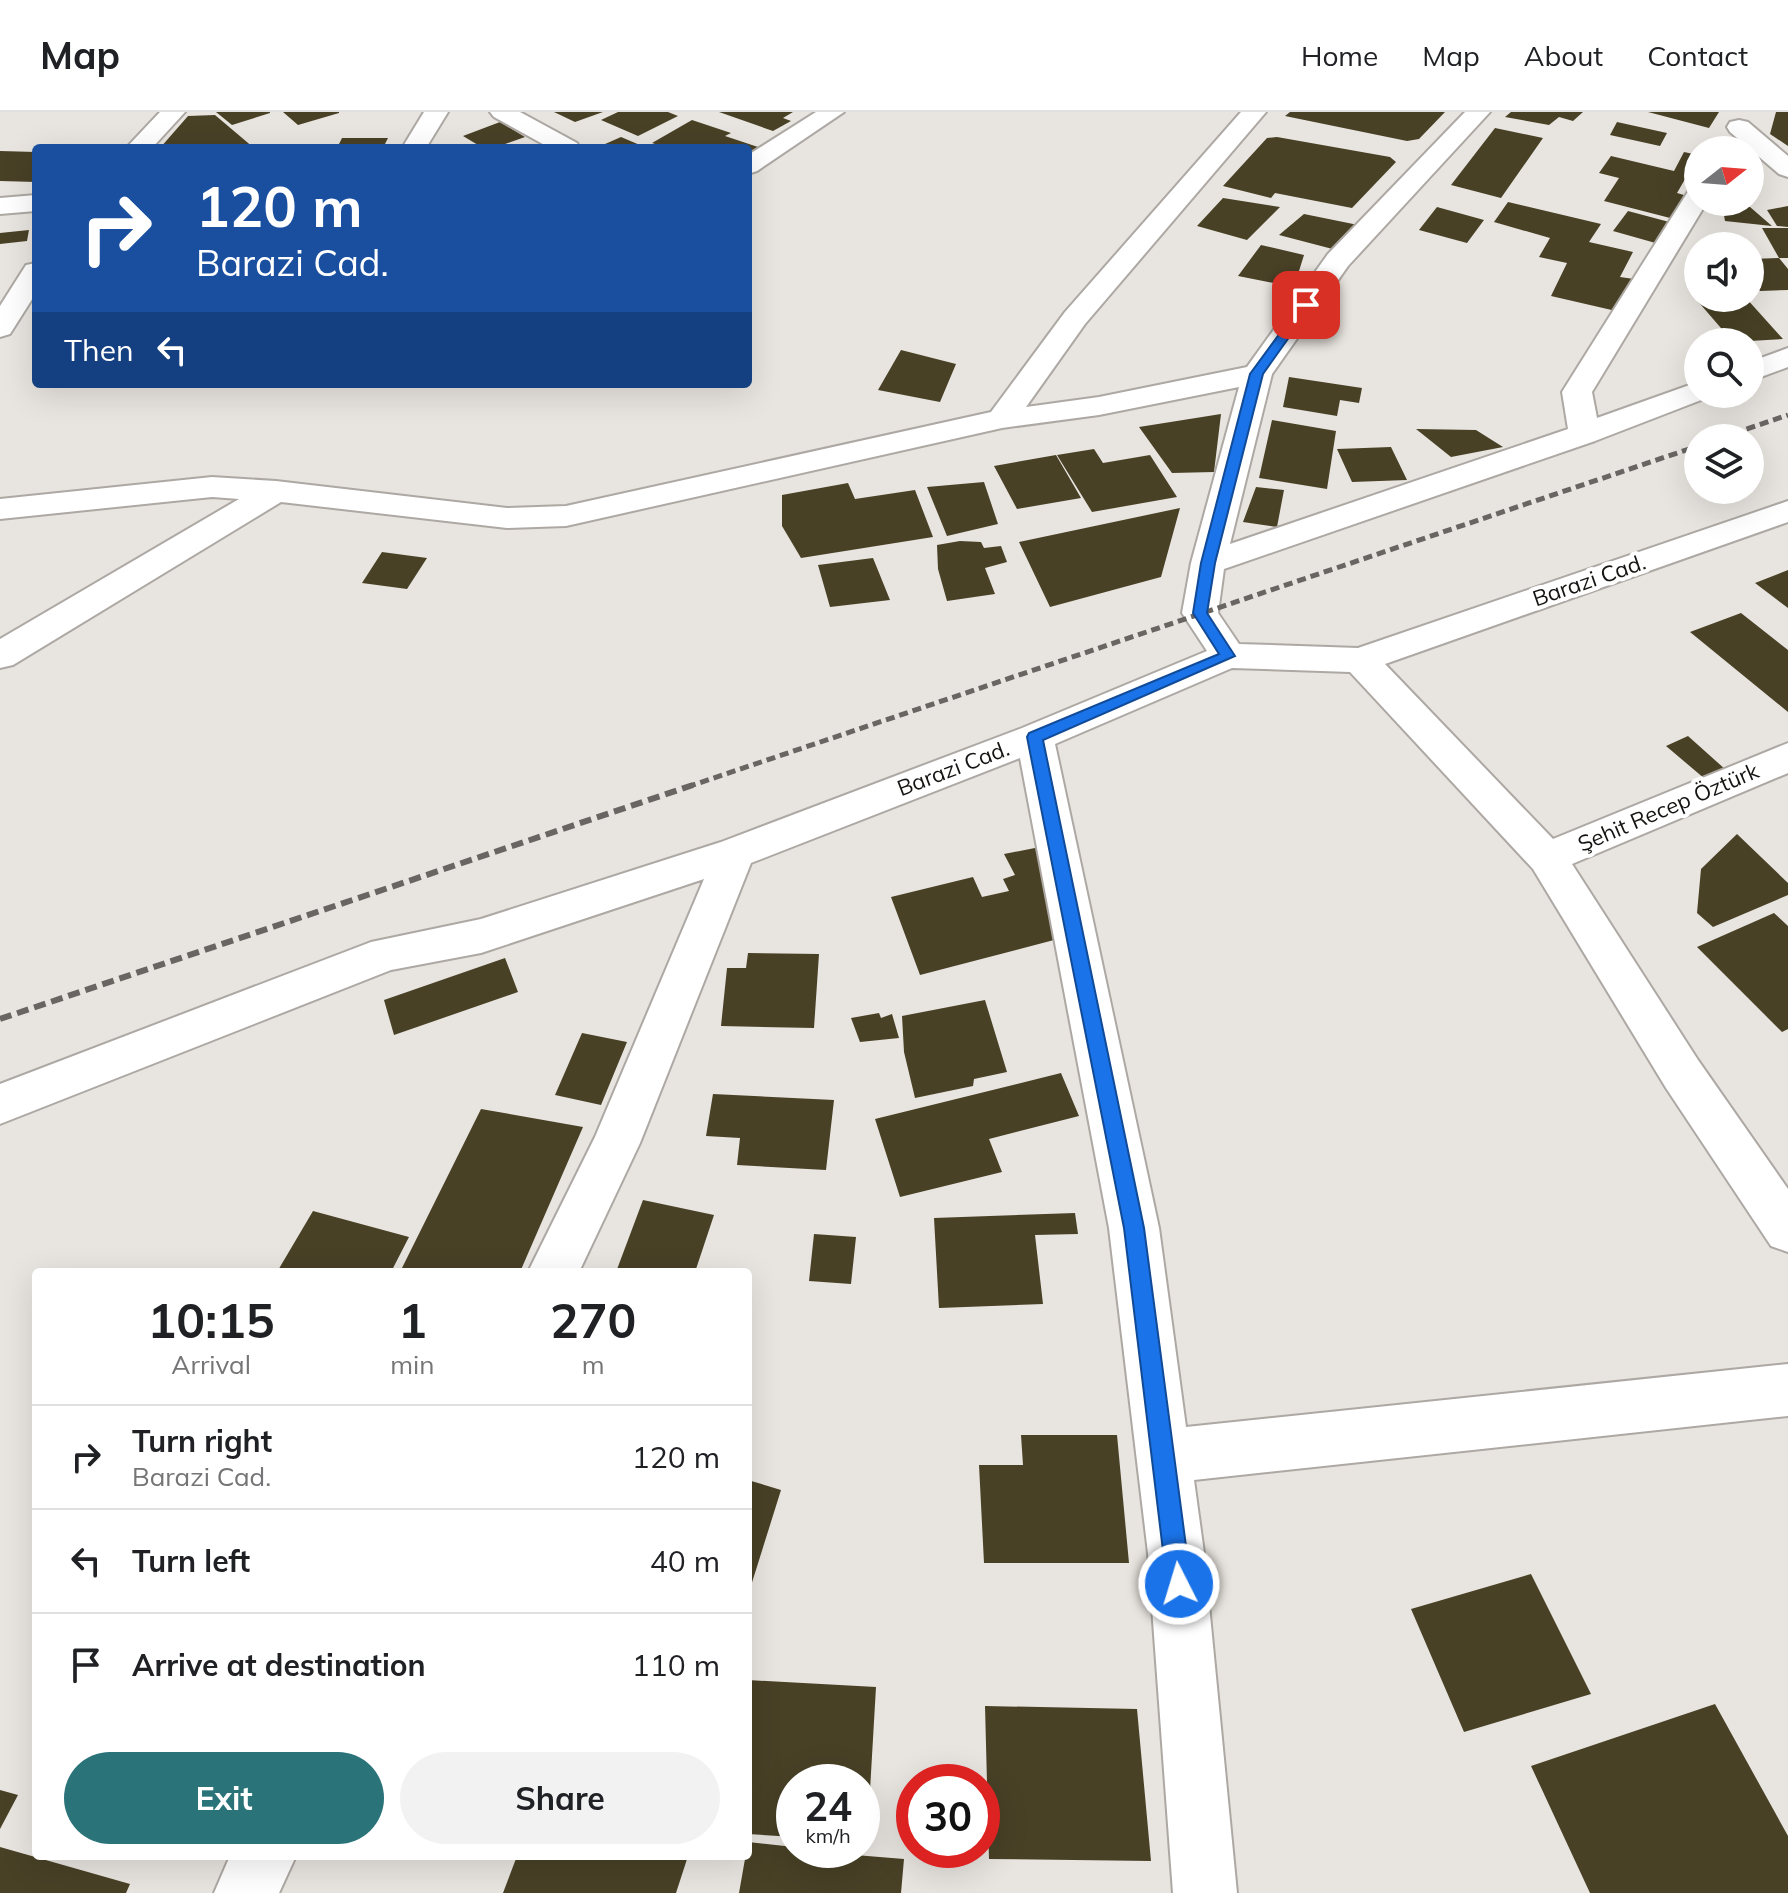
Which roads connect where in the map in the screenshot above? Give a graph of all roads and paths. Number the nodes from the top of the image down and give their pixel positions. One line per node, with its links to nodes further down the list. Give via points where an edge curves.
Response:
1 (173, 112): 8 (street)
2 (436, 112): 9 (street)
3 (502, 112): 10 (street)
4 (832, 112): 11 (street)
5 (1254, 112): 23 (street, via 1075,318)
6 (1478, 112): 21 (street, via 1338,260)
7 (1746, 120): 12 (street)
8 (142, 144)
9 (416, 144)
10 (561, 144)
11 (752, 163)
12 (1788, 169)
13 (32, 203): 14 (street)
14 (0, 206)
15 (1685, 216): 24 (street, via 1577,392)
16 (32, 277): 18 (street)
17 (32, 323): 18 (street)
18 (0, 327)
19 (1788, 357): 20 (street)
20 (1764, 366)
21 (1257, 374): 23 (street, via 1099,406); 28 (street)
22 (1684, 396): 24 (street)
23 (1002, 419): 25 (street, via 566,516 507,518)
24 (1584, 434): 28 (street)
25 (276, 491): 26 (street, via 171,489); 29 (street)
26 (0, 509)
27 (1788, 511): 31 (street, Barazi Cad.)
28 (1208, 563): 30 (street, via 1200,613)
29 (0, 656)
30 (1228, 656): 31 (street, Barazi Cad.); 32 (street, Barazi Cad.)
31 (1360, 660): 35 (street)
32 (1035, 737): 34 (street, Barazi Cad.); 40 (street, via 1134,1228)
33 (1788, 757): 35 (street, Şehit Recep Öztürk)
34 (735, 853): 36 (street, Barazi Cad., via 481,936 386,954); 38 (street, via 616,1143)
35 (1547, 858): 37 (street, via 1682,1074)
36 (0, 1104)
37 (1788, 1230)
38 (555, 1268)
39 (1788, 1390): 40 (street)
40 (1164, 1456): 43 (street)
41 (262, 1860): 42 (street)
42 (246, 1893)
43 (1205, 1893)

